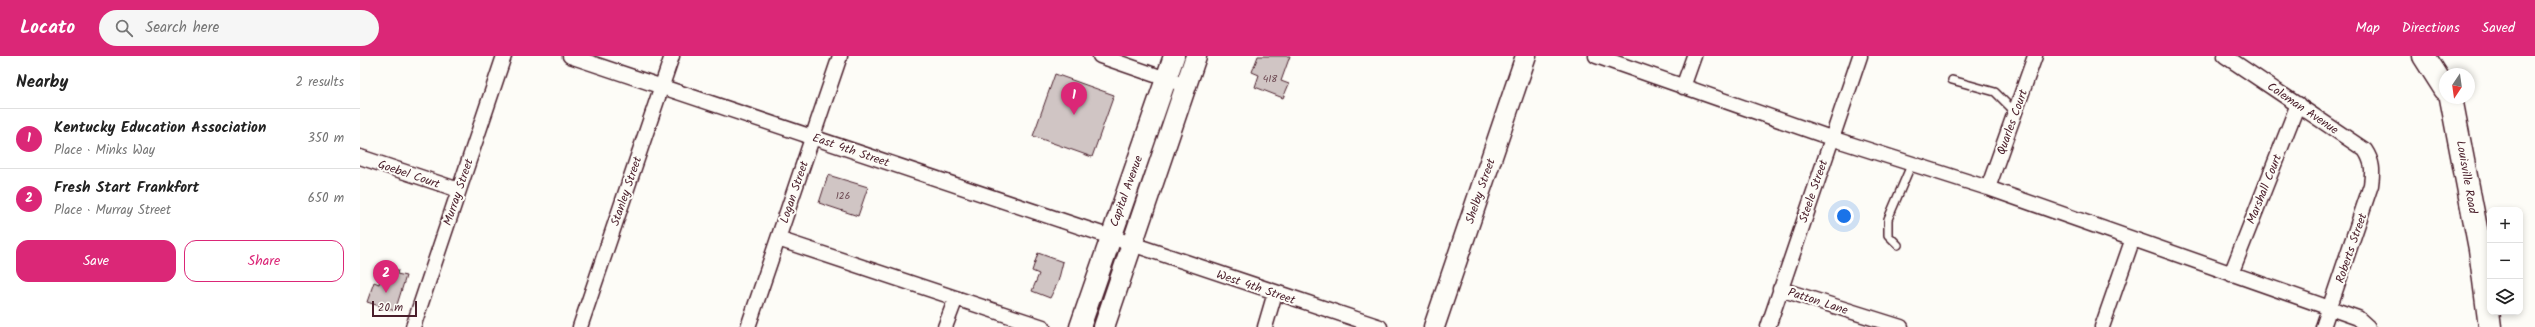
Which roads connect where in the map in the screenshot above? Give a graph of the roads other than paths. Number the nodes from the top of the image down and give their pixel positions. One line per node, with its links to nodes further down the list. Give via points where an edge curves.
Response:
1 (504, 56): 30 (street, Murray Street)
2 (570, 56): 18 (street, East 4th Street)
3 (672, 56): 18 (street, Stanley Street)
4 (840, 56): 24 (street, Logan Street)
5 (1100, 56): 15 (street)
6 (1174, 56): 15 (main road, Capital Avenue)
7 (1196, 56): 19 (main road, Capital Avenue)
8 (1526, 56): 50 (main road, Shelby Street)
9 (1596, 56): 20 (street)
10 (1694, 56): 20 (street)
11 (1860, 56): 25 (street, Steele Street)
12 (2035, 56): 23 (street, Quarles Court)
13 (2225, 56): 21 (street, Coleman Avenue)
14 (2424, 56): 17 (main road)
15 (1166, 79): 19 (street); 31 (main road, Capital Avenue)
16 (1952, 80): 23 (lane, via 1995,92)
17 (2439, 80)
18 (662, 86): 24 (street, East 4th Street); 42 (street, Stanley Street)
19 (1186, 86): 34 (main road, Capital Avenue)
20 (1683, 87): 25 (street)
21 (2298, 104): 28 (street, Coleman Avenue, via 2365,150); 36 (street, Marshall Court)
22 (2452, 104): 56 (main road, Louisville Road, via 2480,249)
23 (2015, 112): 29 (street, Quarles Court)
24 (813, 137): 31 (street, East 4th Street); 32 (street, Logan Street)
25 (1831, 138): 27 (street); 37 (street, Steele Street)
26 (360, 157): 30 (street, Goebel Court)
27 (1912, 163): 29 (street); 35 (lane, via 1888,219 1888,235)
28 (2373, 167): 40 (street, Roberts Street, via 2372,185)
29 (1988, 188): 33 (street)
30 (459, 190): 41 (street, Murray Street)
31 (1109, 238): 34 (street, East 4th Street); 46 (main road, Capital Avenue)
32 (778, 239): 39 (street); 43 (street, Logan Street)
33 (2132, 241): 36 (street); 53 (street)
34 (1132, 245): 38 (street, West 4th Street); 47 (main road, Capital Avenue)
35 (1898, 245)
36 (2231, 274): 40 (street)
37 (1780, 289): 51 (street, Steele Street); 52 (street, Patton Lane)
38 (1275, 294): 48 (street); 49 (street, West 4th Street)
39 (956, 298): 44 (street); 45 (street)
40 (2330, 309): 54 (street, Roberts Street); 55 (street, via 2358,318)
41 (413, 327)
42 (580, 327)
43 (748, 327)
44 (945, 327)
45 (1043, 327)
46 (1080, 327)
47 (1104, 327)
48 (1265, 327)
49 (1380, 327)
50 (1434, 327)
51 (1768, 327)
52 (1901, 327)
53 (2102, 327)
54 (2323, 327)
55 (2368, 327)
56 (2490, 327)

